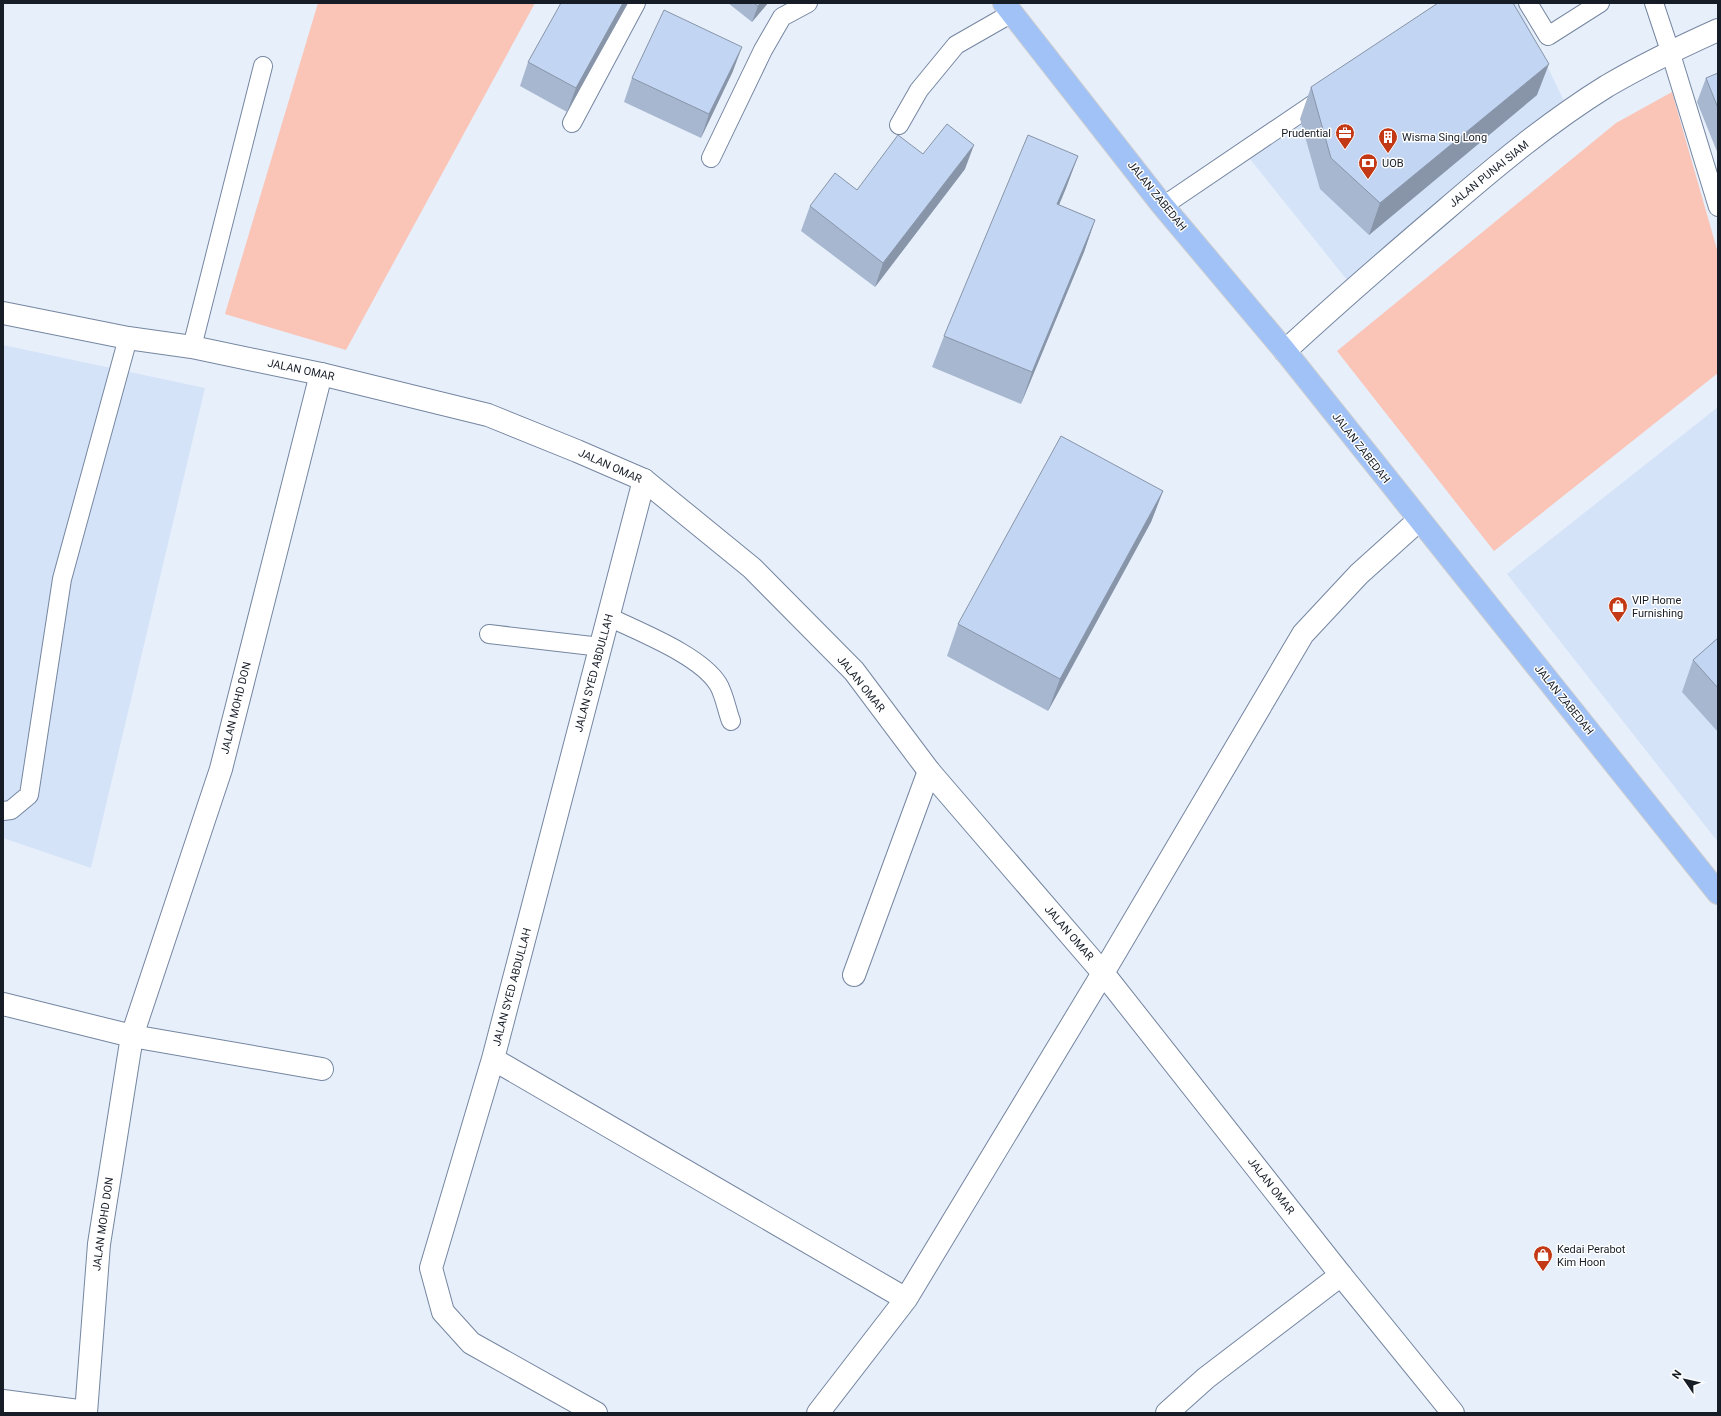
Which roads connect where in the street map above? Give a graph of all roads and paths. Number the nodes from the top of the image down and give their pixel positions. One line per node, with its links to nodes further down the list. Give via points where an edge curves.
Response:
1 (636, 3): 11 (lane)
2 (808, 3): 13 (lane, via 782,17 763,50)
3 (1528, 3): 4 (lane, via 1548,36)
4 (1600, 3)
5 (1654, 3): 8 (lane)
6 (1008, 8): 12 (lane, via 956,45 919,90); 14 (main road, JALAN ZABEDAH)
7 (1718, 30): 8 (street, JALAN PUNAI SIAM)
8 (1670, 51): 15 (lane); 19 (street, JALAN PUNAI SIAM, via 1607,86 1498,164 1356,286)
9 (263, 66): 18 (lane)
10 (1334, 91): 14 (lane)
11 (572, 123)
12 (899, 125)
13 (711, 158)
14 (1164, 206): 19 (main road, JALAN ZABEDAH)
15 (1718, 206)
16 (3, 313): 17 (street, JALAN OMAR)
17 (128, 338): 18 (street, JALAN OMAR); 28 (lane, via 62,579 29,795 11,810)
18 (192, 347): 20 (street, JALAN OMAR)
19 (1285, 351): 22 (main road, JALAN ZABEDAH)
20 (321, 374): 21 (street, JALAN OMAR, via 488,415); 33 (street, JALAN MOHD DON, via 220,769)
21 (644, 480): 23 (street, JALAN SYED ABDULLAH); 27 (street, JALAN OMAR, via 752,568 849,666)
22 (1419, 520): 29 (main road, JALAN ZABEDAH); 30 (street, via 1359,574 1302,634)
23 (609, 617): 25 (street, JALAN SYED ABDULLAH); 26 (lane, via 684,654 701,666 718,684)
24 (489, 634): 25 (lane)
25 (600, 647): 34 (street, JALAN SYED ABDULLAH)
26 (731, 721)
27 (929, 771): 30 (street, JALAN OMAR); 31 (street)
28 (3, 811)
29 (1718, 893)
30 (1103, 972): 36 (street, JALAN OMAR); 37 (street)
31 (854, 975)
32 (3, 1004): 33 (street)
33 (132, 1036): 35 (street); 39 (street, JALAN MOHD DON, via 99,1244)
34 (493, 1059): 37 (street); 40 (street, JALAN SYED ABDULLAH, via 431,1268 443,1312 471,1343)
35 (322, 1069)
36 (1341, 1274): 42 (street, via 1206,1378); 43 (street, JALAN OMAR)
37 (906, 1299): 41 (street)
38 (3, 1400): 39 (street)
39 (86, 1412)
40 (596, 1413)
41 (818, 1413)
42 (1167, 1413)
43 (1453, 1413)

